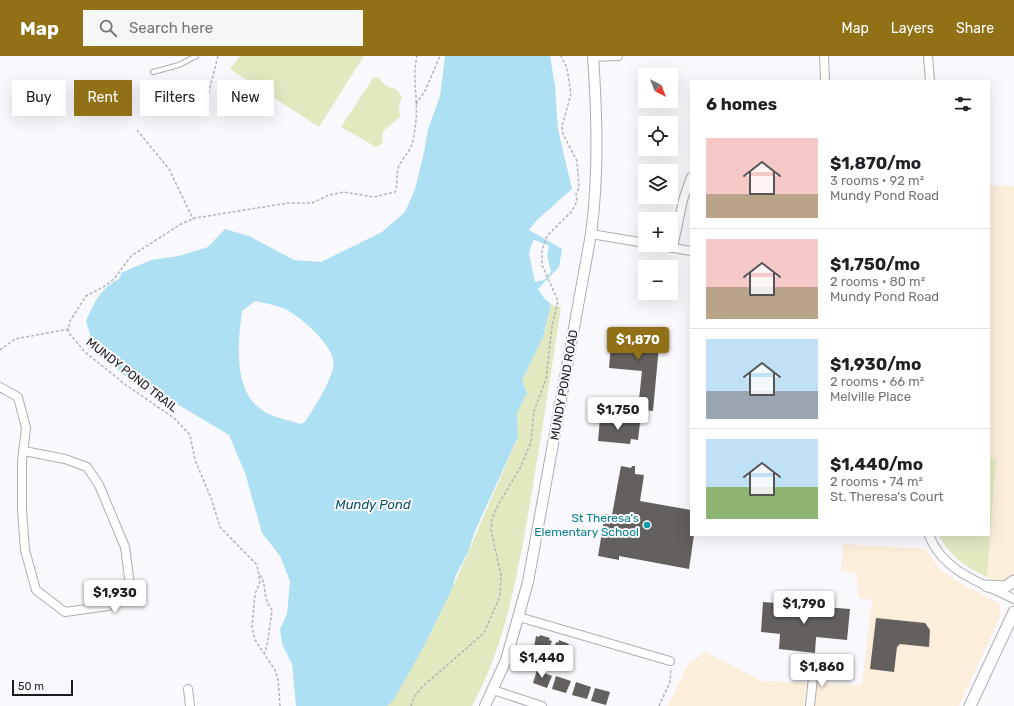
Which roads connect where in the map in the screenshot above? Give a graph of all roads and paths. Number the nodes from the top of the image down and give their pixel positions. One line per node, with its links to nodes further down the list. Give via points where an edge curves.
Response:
1 (196, 56): 10 (lane, via 179,65)
2 (218, 56): 13 (path)
3 (417, 56): 14 (path)
4 (440, 56): 14 (path, via 430,81)
5 (561, 56): 41 (path, via 567,68 570,94 562,126 563,134 577,161 579,188 572,211 547,236 543,247 542,262 558,300 552,326 546,379 534,411 530,442 520,468 492,519 491,530 500,570 500,596 484,633 422,687)
6 (618, 56): 9 (street)
7 (824, 56): 11 (street)
8 (928, 56): 12 (street)
9 (593, 57): 19 (street, MUNDY POND ROAD, via 598,148)
10 (153, 72)
11 (825, 80)
12 (930, 80)
13 (209, 91)
14 (416, 104): 17 (path, via 414,136 401,161 395,192 374,197 344,192 329,195 312,203 288,203)
15 (137, 130): 17 (path, via 169,169)
16 (690, 181): 18 (street)
17 (193, 219): 23 (path, via 163,234 131,256 114,279 86,296 70,321)
18 (678, 224)
19 (591, 234): 20 (street); 33 (street, MUNDY POND ROAD, via 528,582)
20 (638, 242)
21 (678, 249): 22 (street)
22 (690, 251)
23 (69, 329): 24 (path, via 15,339); 28 (path, MUNDY POND TRAIL, via 68,332 85,352 126,385 174,418 190,435 195,460 220,527 251,557)
24 (0, 350)
25 (0, 387): 26 (street, via 18,397 26,428)
26 (24, 451): 26 (street, via 24,543 36,590 65,612 108,606 130,585 126,548 99,485 87,467 65,459)
27 (930, 536): 30 (street, via 936,549 951,567)
28 (259, 573): 34 (path, via 263,580 266,601 272,610); 34 (path, via 260,582 255,594 252,627 255,640)
29 (1014, 581): 30 (main road, via 1005,587)
30 (987, 586): 31 (street)
31 (1014, 600)
32 (1014, 612): 46 (main road)
33 (519, 616): 35 (street); 38 (street, MUNDY POND ROAD, via 506,660)
34 (264, 654): 40 (path, via 278,679)
35 (670, 661): 44 (path, via 670,682)
36 (814, 668): 45 (street)
37 (188, 689): 39 (street)
38 (493, 690): 42 (street, MUNDY POND ROAD); 43 (street)
39 (190, 706)
40 (280, 706)
41 (411, 706)
42 (485, 706)
43 (542, 706)
44 (659, 706)
45 (810, 706)
46 (970, 706)

